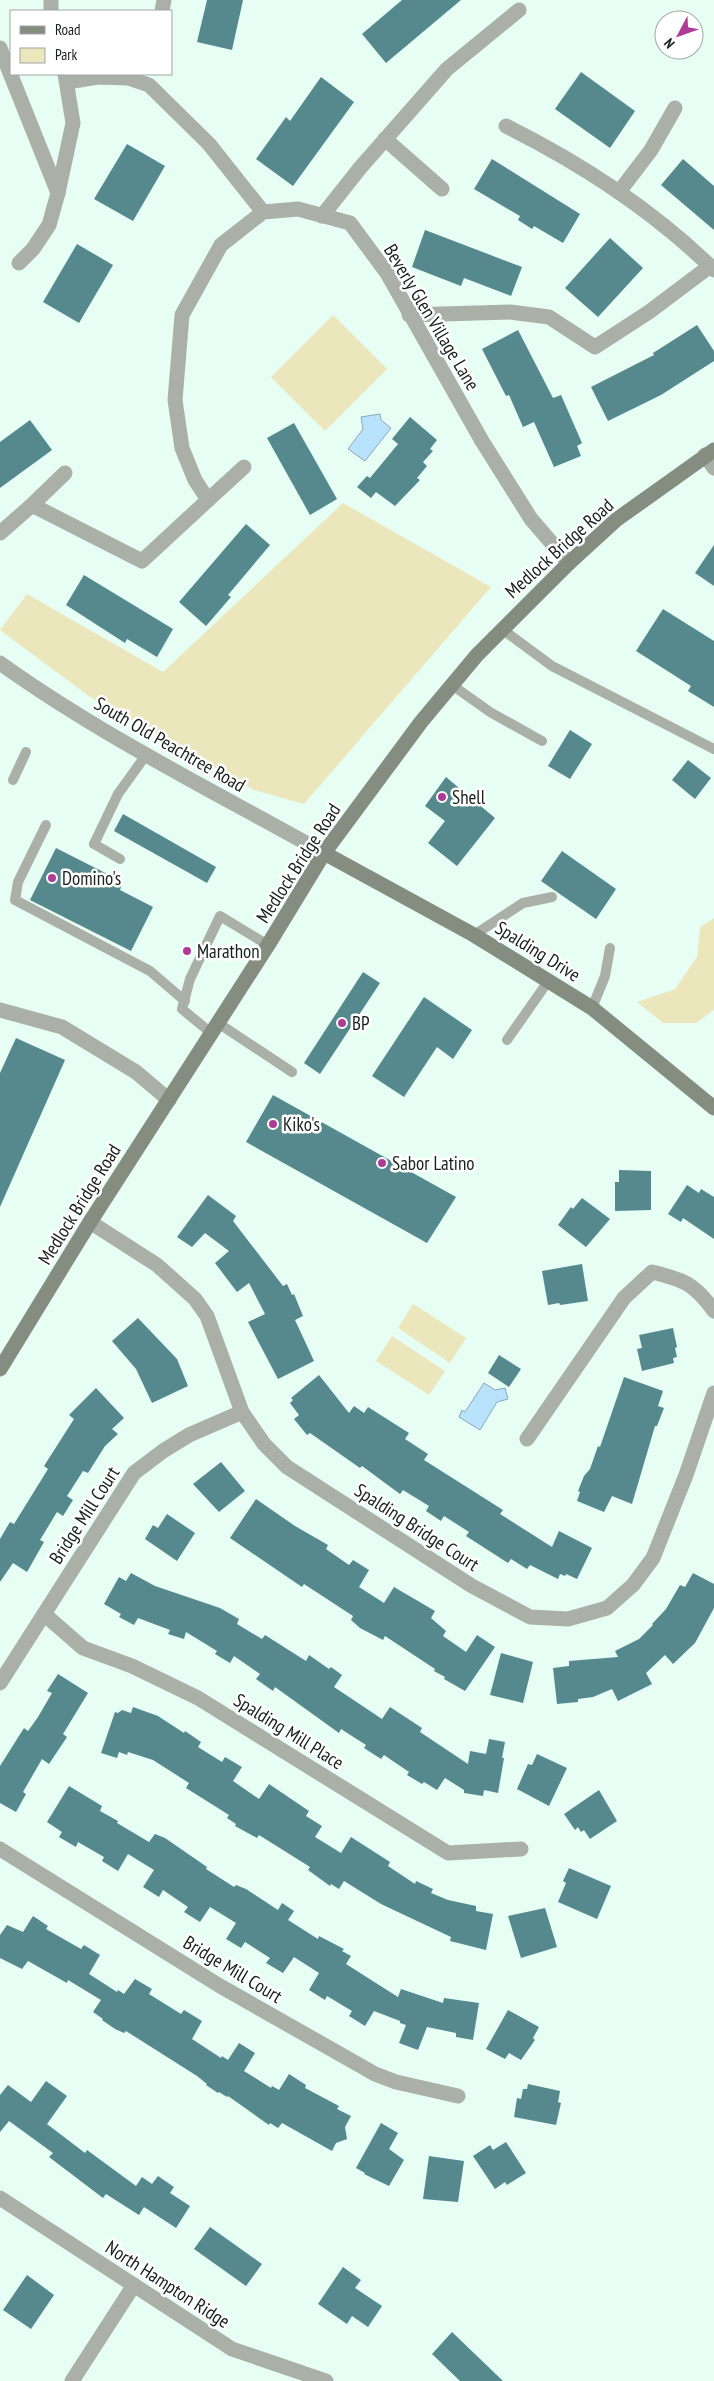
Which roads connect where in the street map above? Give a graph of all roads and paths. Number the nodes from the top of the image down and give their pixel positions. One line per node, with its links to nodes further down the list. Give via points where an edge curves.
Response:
1 (519, 10): 9 (street, via 447,69)
2 (0, 48): 3 (street)
3 (10, 73)
4 (11, 75): 12 (street)
5 (66, 78): 6 (street); 12 (street, via 73,123)
6 (150, 79): 13 (street, via 209,144)
7 (675, 108): 11 (street, via 651,150)
8 (506, 126): 11 (street, via 561,154)
9 (386, 139): 10 (street); 14 (street)
10 (442, 189)
11 (619, 192): 16 (street)
12 (58, 193): 15 (street, via 49,225 33,249)
13 (263, 212): 14 (street, Beverly Glen Village Lane, via 298,209); 22 (street, via 221,245 182,315 175,400 182,448 195,480)
14 (322, 216): 17 (street, Beverly Glen Village Lane, via 350,223 387,273)
15 (18, 263)
16 (712, 268): 17 (street, via 595,348 549,317 510,312)
17 (409, 315): 25 (street, Beverly Glen Village Lane, via 531,519)
18 (710, 453): 20 (street); 25 (main road, Medlock Bridge Road, via 616,520)
19 (244, 467): 22 (street)
20 (714, 468)
21 (65, 473): 23 (street)
22 (208, 500): 23 (street, via 142,561)
23 (32, 505): 24 (street)
24 (0, 533)
25 (569, 563): 26 (main road, Medlock Bridge Road)
26 (502, 629): 28 (main road, Medlock Bridge Road); 30 (lane, via 552,666)
27 (0, 663): 32 (street, South Old Peachtree Road)
28 (452, 685): 29 (lane, via 490,712); 35 (main road, Medlock Bridge Road)
29 (542, 741)
30 (714, 749)
31 (26, 752): 33 (lane)
32 (146, 755): 35 (street, South Old Peachtree Road); 36 (lane, via 118,794 94,844)
33 (13, 780)
34 (46, 825): 42 (lane, via 18,882 15,900 150,971)
35 (324, 853): 38 (main road, Spalding Drive); 39 (main road, Medlock Bridge Road)
36 (120, 859)
37 (552, 897): 38 (lane, via 524,903)
38 (474, 935): 41 (main road, Spalding Drive)
39 (268, 945): 42 (lane, via 220,916 190,979); 45 (main road, Medlock Bridge Road)
40 (610, 948): 43 (lane, via 605,976)
41 (549, 980): 43 (main road, Spalding Drive); 46 (lane)
42 (184, 1001): 45 (lane, via 182,1009)
43 (592, 1008): 49 (main road, Spalding Drive)
44 (0, 1010): 48 (street, via 62,1027 136,1072)
45 (214, 1028): 47 (lane); 48 (main road, Medlock Bridge Road)
46 (507, 1040)
47 (292, 1072)
48 (169, 1100): 50 (main road, Medlock Bridge Road)
49 (714, 1108)
50 (90, 1222): 52 (main road, Medlock Bridge Road); 54 (street, Spalding Bridge Court, via 157,1266 195,1299 207,1316)
51 (714, 1311): 55 (street, via 685,1281 652,1272 624,1298)
52 (0, 1369)
53 (714, 1393): 54 (street, Spalding Bridge Court, via 686,1476 653,1558 633,1585 607,1608 568,1620 530,1617 455,1575 287,1467 264,1444)
54 (242, 1412): 56 (street, Bridge Mill Court, via 189,1435 134,1473)
55 (528, 1439)
56 (44, 1614): 57 (street, Bridge Mill Court); 59 (street, Spalding Mill Place, via 83,1648 132,1666 198,1698 448,1853)
57 (0, 1683)
58 (0, 1849): 60 (street, Bridge Mill Court, via 220,1986 375,2074)
59 (521, 1850)
60 (458, 2096)
61 (0, 2198): 62 (street, North Hampton Ridge)
62 (134, 2285): 63 (street); 64 (street, North Hampton Ridge, via 232,2349)
63 (72, 2381)
64 (326, 2381)

